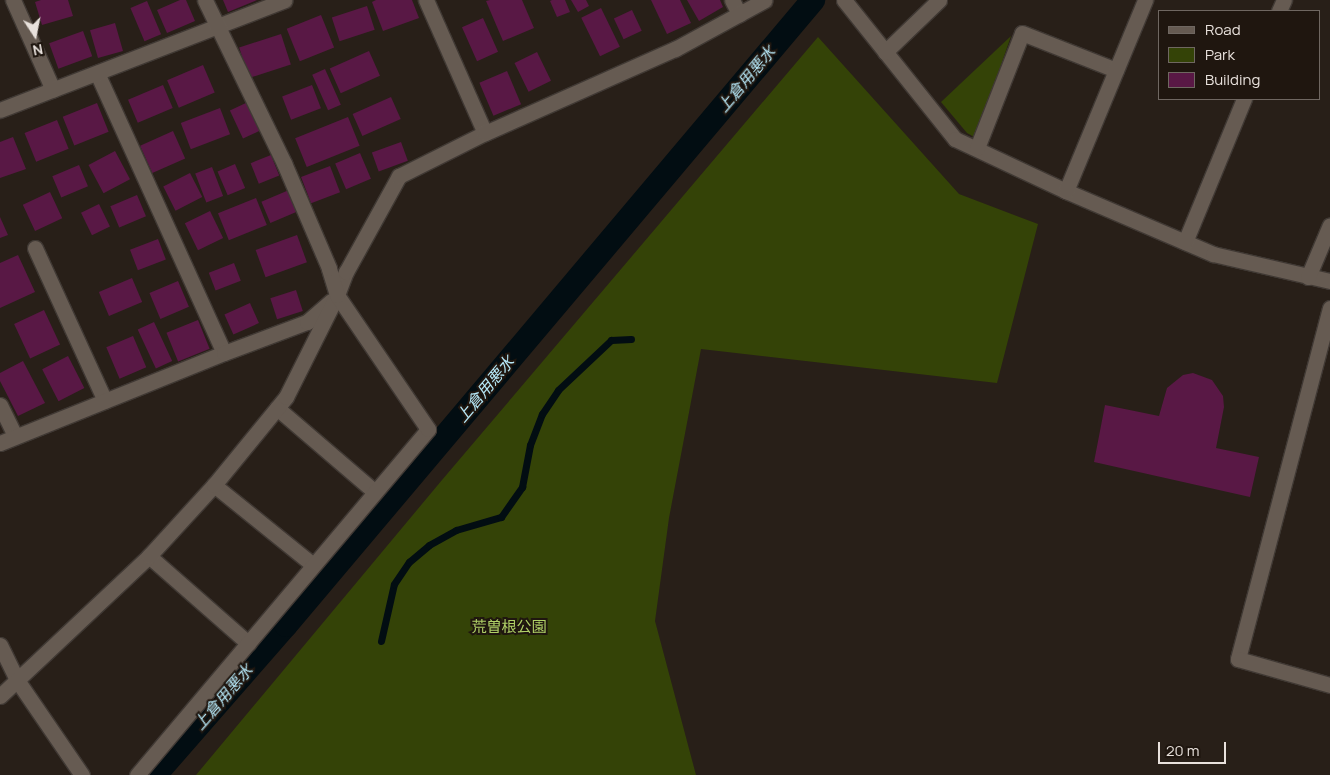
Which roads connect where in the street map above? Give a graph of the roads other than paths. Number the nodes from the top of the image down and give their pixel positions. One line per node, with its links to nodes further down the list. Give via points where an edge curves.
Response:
1 (13, 0): 14 (street)
2 (205, 0): 10 (street)
3 (285, 0): 10 (street)
4 (426, 0): 17 (street)
5 (765, 0): 9 (street)
6 (844, 0): 11 (street)
7 (939, 0): 11 (street)
8 (1145, 0): 12 (street)
9 (736, 7): 17 (street, via 675,48)
10 (217, 27): 13 (street); 25 (street, via 284,163)
11 (885, 52): 18 (street, via 954,138)
12 (1116, 70): 18 (street, via 1022,33); 19 (street)
13 (97, 73): 14 (street); 27 (street)
14 (53, 90): 16 (street)
15 (1244, 100): 21 (street)
16 (0, 110)
17 (485, 133): 25 (street, via 399,176 346,272)
18 (977, 148): 19 (street)
19 (1066, 191): 21 (street)
20 (1330, 225): 23 (street)
21 (1185, 242): 23 (street, via 1213,254)
22 (35, 248): 28 (street)
23 (1308, 277): 24 (street)
24 (1330, 281)
25 (338, 295): 27 (street, via 308,322); 30 (street, via 286,397); 34 (street, via 428,429)
26 (1330, 308): 40 (street, via 1238,659)
27 (224, 352): 28 (street)
28 (105, 401): 31 (street)
29 (0, 405): 31 (street)
30 (277, 408): 33 (street); 34 (street)
31 (15, 436): 32 (street)
32 (0, 442)
33 (214, 485): 35 (street); 36 (street)
34 (375, 492): 36 (street)
35 (149, 556): 37 (street); 39 (street)
36 (313, 565): 37 (street)
37 (248, 643): 43 (street)
38 (0, 645): 39 (street)
39 (17, 680): 41 (street); 42 (street)
40 (1330, 685)
41 (0, 696)
42 (82, 775)
43 (137, 775)

